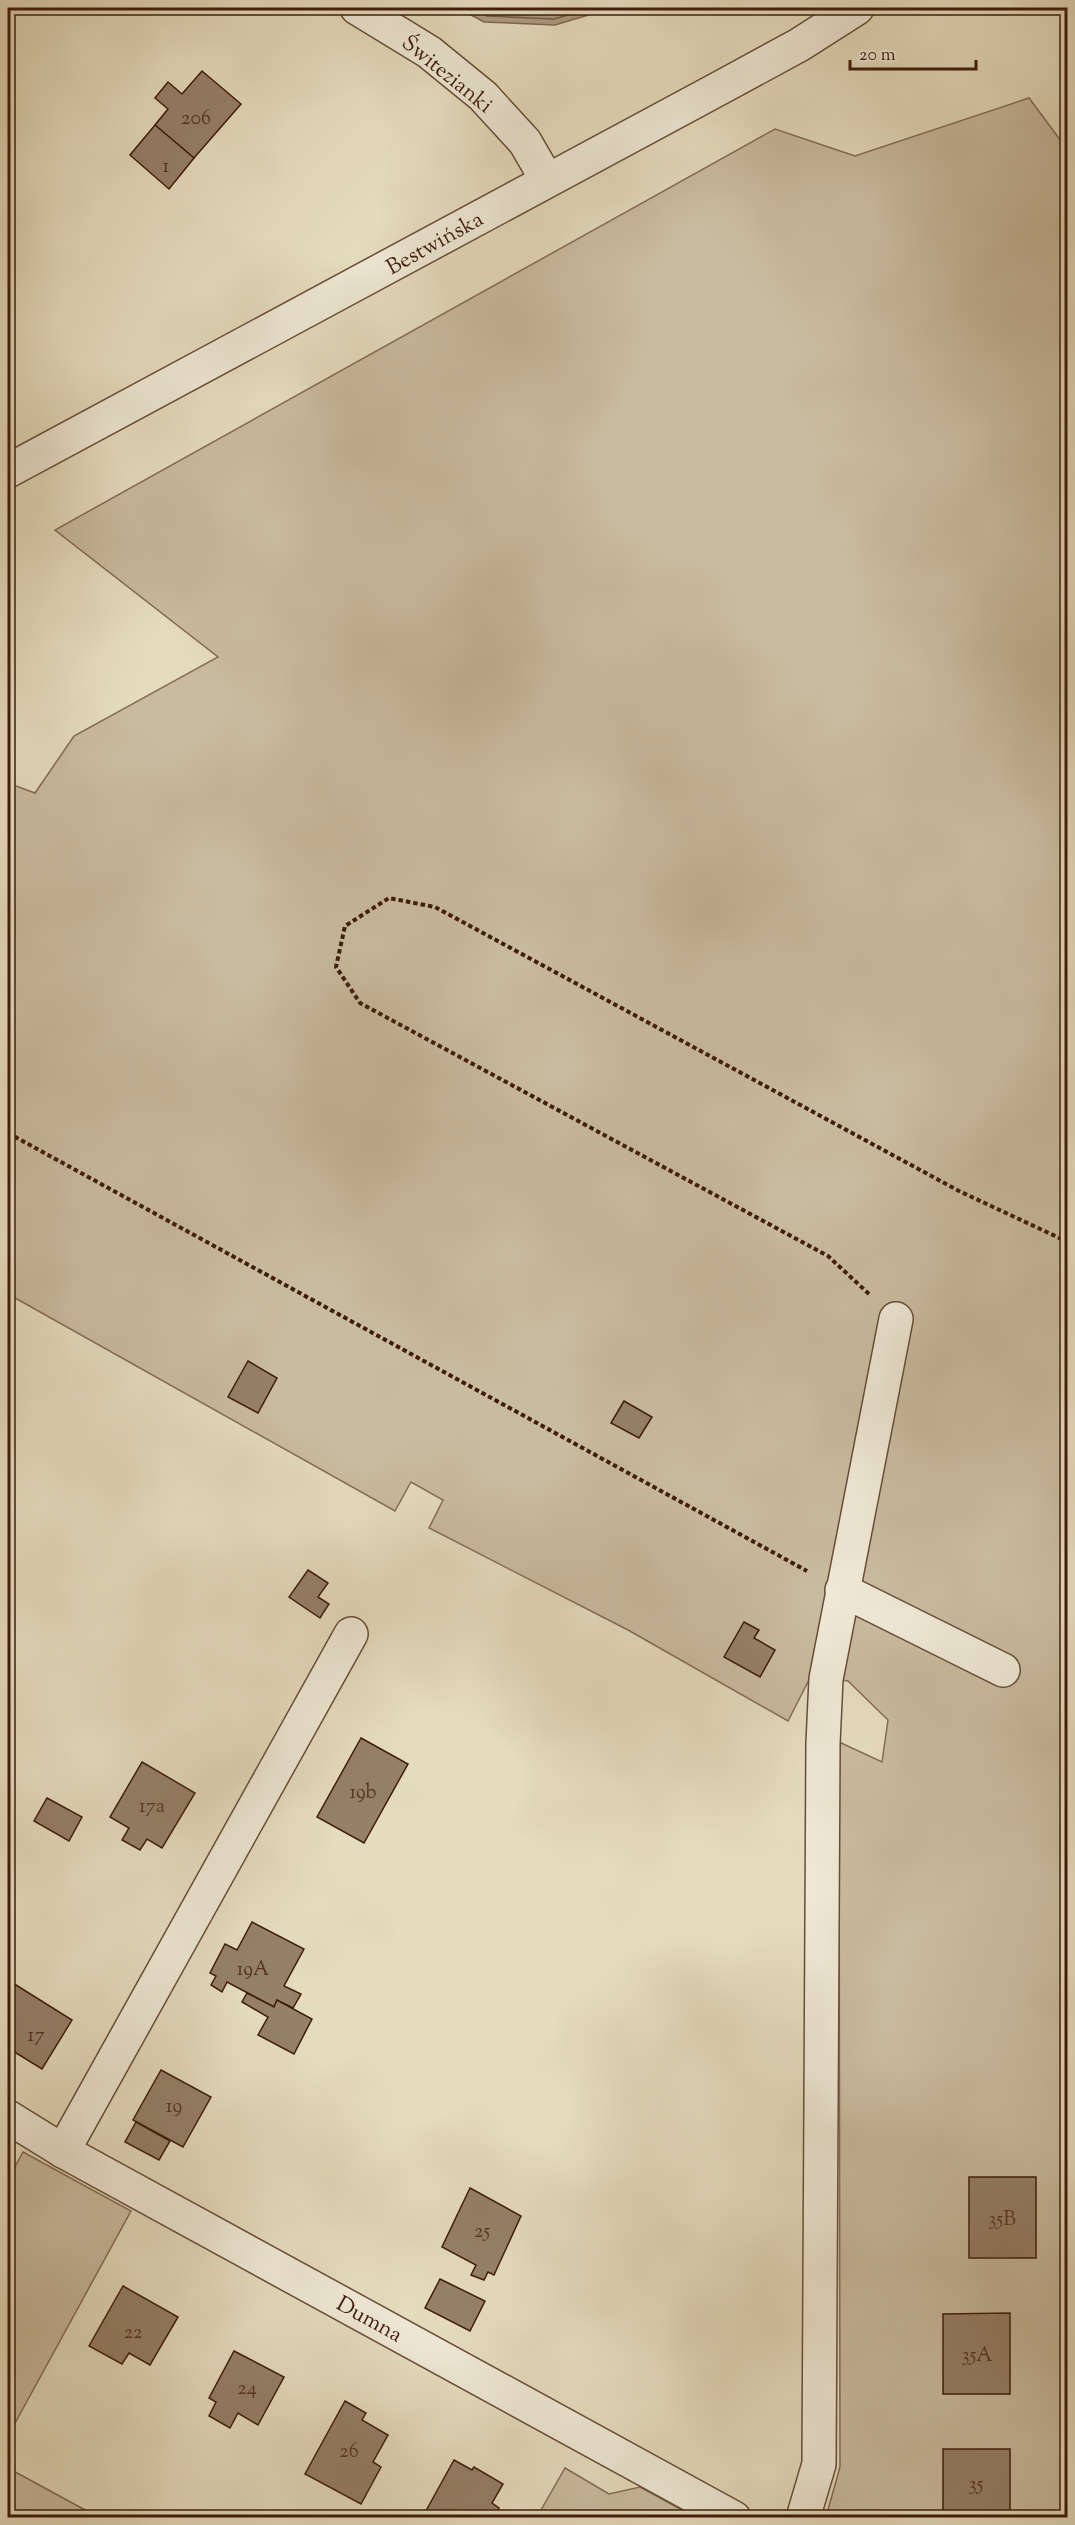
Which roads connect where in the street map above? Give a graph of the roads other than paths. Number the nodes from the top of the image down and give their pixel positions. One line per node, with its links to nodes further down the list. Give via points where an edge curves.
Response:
1 (357, 8): 3 (street, Świtezianki, via 429,52 483,96 525,142)
2 (857, 8): 3 (street, Bestwińska, via 799,45)
3 (547, 180): 4 (street, Bestwińska)
4 (8, 471)
5 (896, 1319): 6 (street)
6 (842, 1590): 8 (street); 12 (street, via 826,1679 823,1743 819,2464)
7 (351, 1634): 10 (street)
8 (1003, 1670)
9 (8, 2117): 10 (street, Dumna)
10 (63, 2151): 11 (street, Dumna)
11 (734, 2517)
12 (803, 2517)

